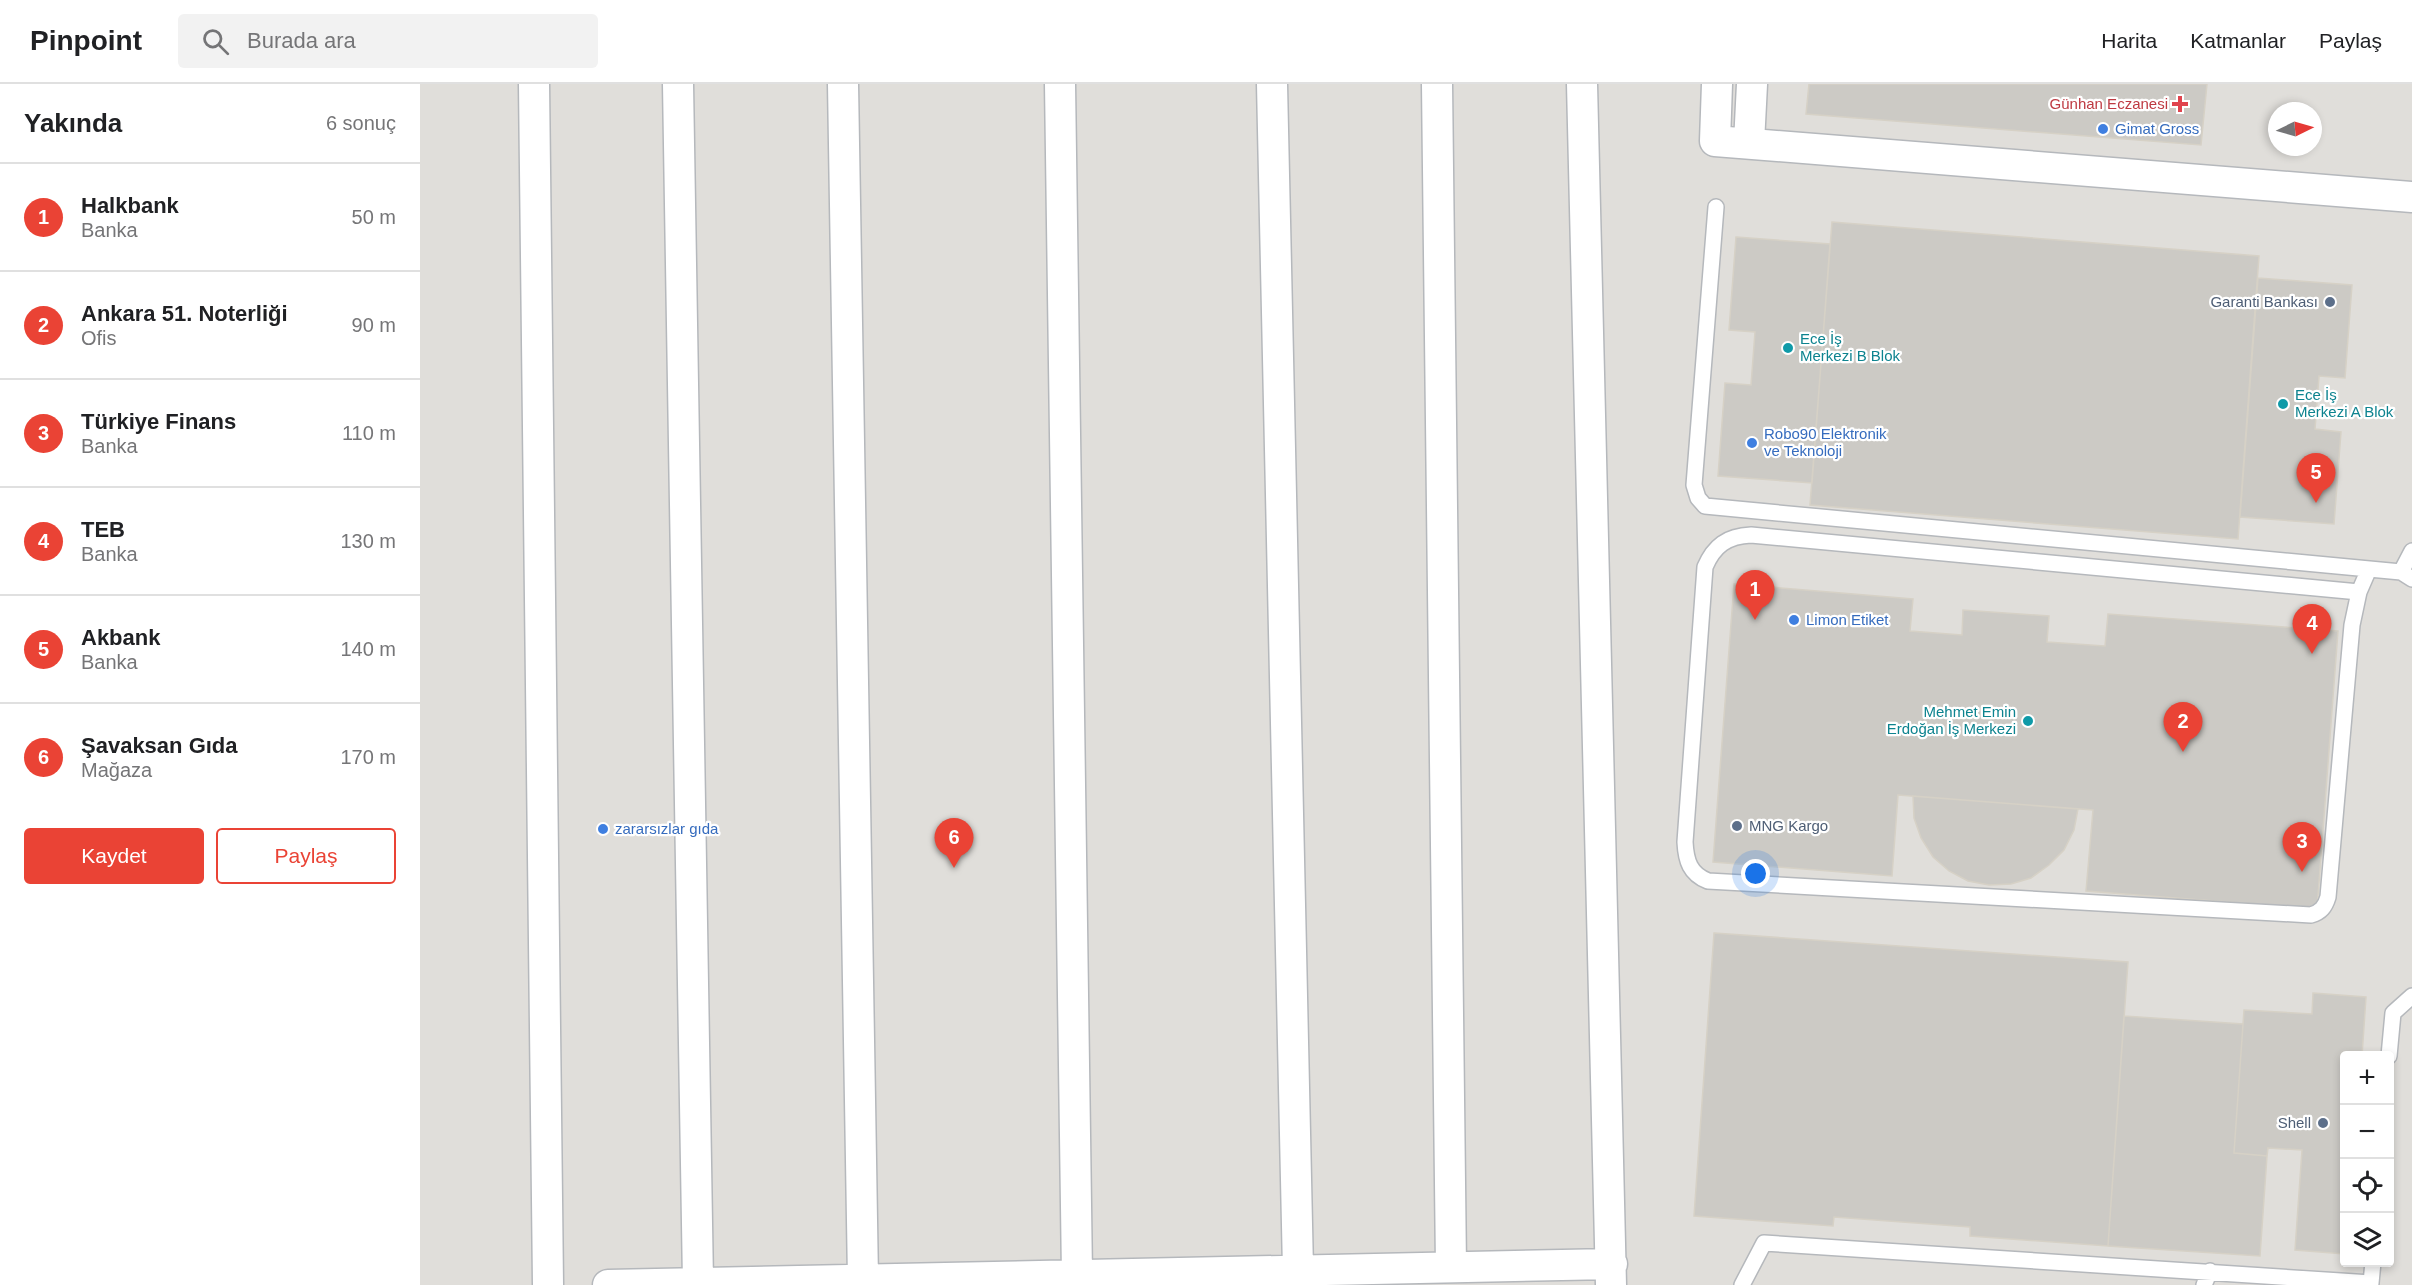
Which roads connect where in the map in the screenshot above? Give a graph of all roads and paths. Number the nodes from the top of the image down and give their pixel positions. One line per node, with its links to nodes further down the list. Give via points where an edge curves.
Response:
1 (534, 84): 27 (street)
2 (678, 84): 26 (street)
3 (843, 84): 25 (street)
4 (1060, 84): 23 (street)
5 (1272, 84): 21 (street)
6 (1437, 84): 19 (street)
7 (1582, 84): 22 (street)
8 (1717, 84): 10 (street, via 1715,141)
9 (1752, 84): 10 (street)
10 (1749, 143): 11 (street)
11 (2412, 197)
12 (1716, 207): 14 (lane, via 1694,485 1705,506)
13 (2412, 551): 15 (lane)
14 (2369, 569): 15 (lane); 16 (lane)
15 (2407, 576)
16 (2359, 592): 16 (lane, via 2352,625 2328,897 2317,913 1708,881 1693,872 1688,863 1685,842 1705,567 1714,550 1731,537 1751,535)
17 (2412, 996): 18 (lane, via 2393,1012)
18 (2390, 1051)
19 (1451, 1267): 21 (street); 22 (street)
20 (2373, 1267): 24 (lane, via 2371,1283)
21 (1298, 1270): 23 (street)
22 (1612, 1274)
23 (1077, 1275): 25 (street)
24 (2207, 1278): 29 (lane, via 1764,1243)
25 (863, 1280): 26 (street)
26 (698, 1283): 28 (street)
27 (548, 1285)
28 (608, 1285)
29 (1743, 1285)

